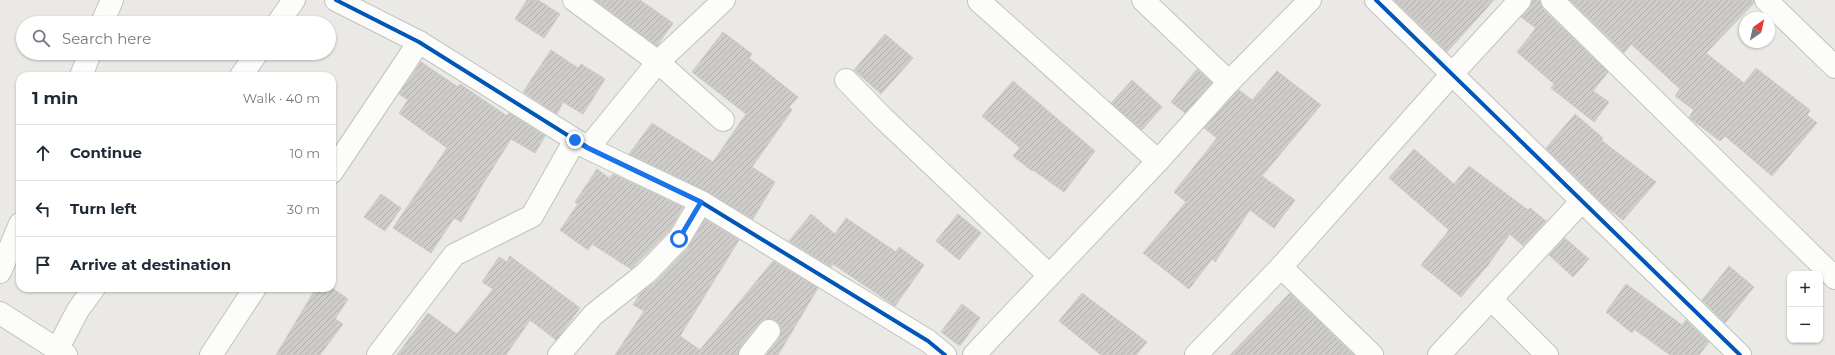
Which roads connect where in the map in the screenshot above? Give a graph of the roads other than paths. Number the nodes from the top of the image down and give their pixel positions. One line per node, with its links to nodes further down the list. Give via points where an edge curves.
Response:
1 (112, 0): 13 (street)
2 (294, 0): 14 (street)
3 (336, 0): 15 (street)
4 (574, 0): 18 (street)
5 (724, 0): 18 (street)
6 (1143, 0): 24 (street)
7 (1310, 0): 24 (street)
8 (1376, 0): 22 (street)
9 (1520, 0): 22 (street)
10 (1552, 0): 35 (street)
11 (1766, 0): 19 (street)
12 (979, 1): 27 (street)
13 (105, 16)
14 (283, 16)
15 (419, 42): 26 (street); 28 (street)
16 (87, 60): 20 (street)
17 (252, 60): 21 (street)
18 (658, 62): 25 (street); 26 (street)
19 (1835, 67)
20 (83, 72)
21 (244, 72)
22 (1452, 74): 29 (street); 32 (street)
23 (846, 80): 34 (street)
24 (1229, 82): 27 (street)
25 (723, 120)
26 (582, 144): 30 (street); 44 (street, via 532,216 454,255)
27 (1158, 161): 34 (street)
28 (336, 166)
29 (1582, 201): 38 (street); 53 (street)
30 (701, 202): 41 (street); 45 (street, via 679,239 646,273 593,315)
31 (16, 234): 33 (street)
32 (1281, 267): 49 (street); 50 (street)
33 (0, 272)
34 (1050, 275): 48 (street)
35 (1835, 278)
36 (91, 292): 42 (street, via 78,310)
37 (252, 292): 43 (street)
38 (1491, 299): 51 (street); 52 (street)
39 (0, 313): 42 (street)
40 (769, 331): 46 (street)
41 (923, 348): 47 (street)
42 (62, 352)
43 (210, 355)
44 (378, 355)
45 (559, 355)
46 (750, 355)
47 (945, 355)
48 (974, 355)
49 (1196, 355)
50 (1372, 355)
51 (1439, 355)
52 (1547, 355)
53 (1740, 355)

